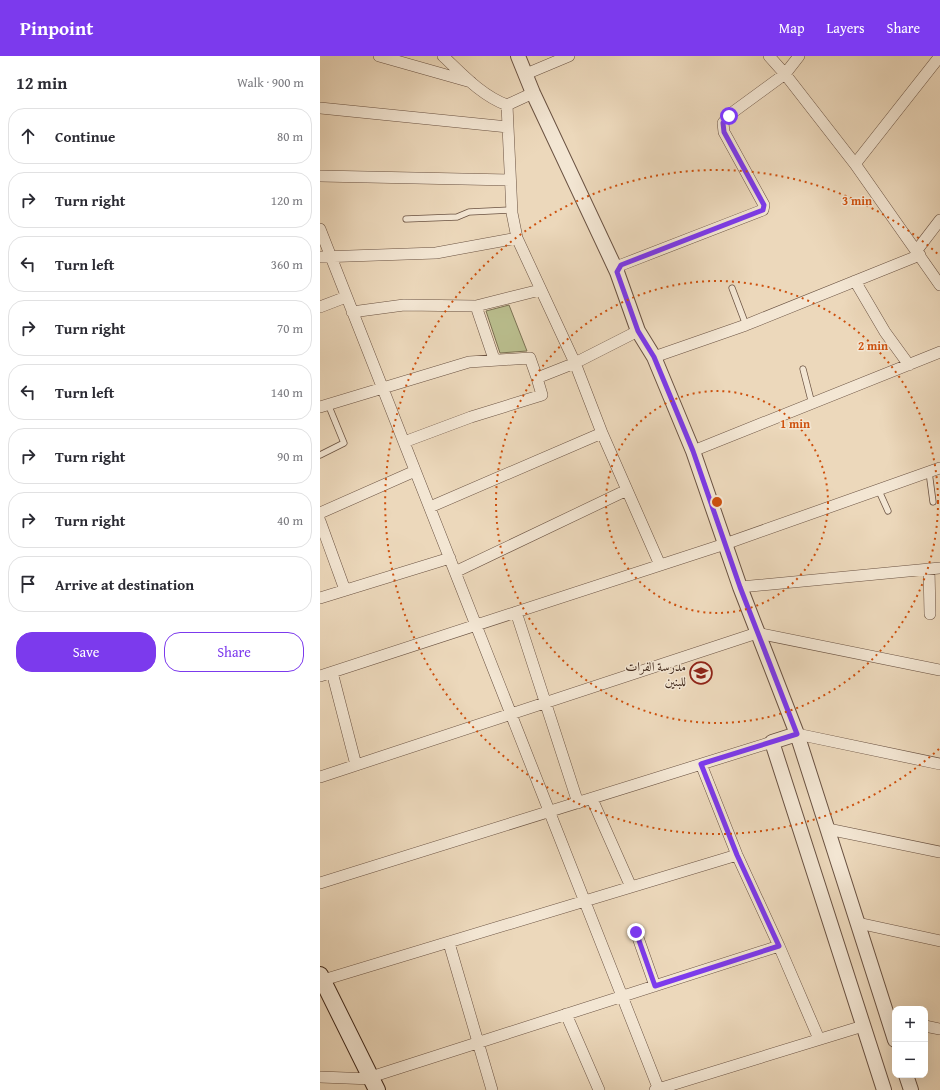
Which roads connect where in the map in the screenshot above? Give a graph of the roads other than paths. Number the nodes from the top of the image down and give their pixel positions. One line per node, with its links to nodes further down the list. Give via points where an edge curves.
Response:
1 (379, 56): 10 (street)
2 (444, 56): 10 (street)
3 (518, 56): 8 (street)
4 (570, 56): 8 (street)
5 (769, 56): 9 (street)
6 (799, 56): 9 (street)
7 (940, 56): 15 (street)
8 (526, 74): 11 (street)
9 (785, 74): 15 (street); 25 (street, via 723,123 724,132 764,205 763,210 621,265)
10 (471, 82): 12 (street, via 495,101)
11 (533, 93): 12 (street); 25 (street)
12 (507, 105): 14 (street)
13 (320, 108): 14 (street)
14 (508, 127): 17 (street)
15 (855, 164): 23 (street)
16 (320, 176): 17 (street)
17 (510, 180): 18 (street)
18 (512, 210): 19 (lane); 22 (street)
19 (406, 219)
20 (940, 220): 23 (street)
21 (320, 229): 24 (street)
22 (517, 238): 24 (street, via 436,253); 29 (street)
23 (918, 252): 26 (street); 27 (street)
24 (326, 257): 30 (street)
25 (617, 272): 35 (street)
26 (854, 281): 34 (street); 40 (street, via 885,332)
27 (940, 285)
28 (732, 288): 34 (lane)
29 (540, 290): 31 (street); 39 (street)
30 (346, 297): 32 (street); 33 (street)
31 (476, 306): 33 (street, via 404,305); 38 (street)
32 (320, 307)
33 (352, 312): 43 (street)
34 (746, 325): 37 (street)
35 (638, 331): 37 (street); 39 (street)
36 (940, 352): 40 (street)
37 (654, 357): 48 (street)
38 (494, 359): 42 (street, via 530,358); 43 (street, via 469,362)
39 (575, 363): 42 (street); 46 (street)
40 (909, 365): 44 (street)
41 (802, 369): 44 (lane)
42 (537, 378): 47 (street, via 542,395 471,417)
43 (381, 388): 45 (street); 47 (street)
44 (812, 404): 48 (street)
45 (324, 406): 49 (lane, via 344,443)
46 (602, 434): 53 (street); 56 (street)
47 (404, 442): 51 (street)
48 (693, 451): 60 (street)
49 (320, 455)
50 (940, 468): 52 (street)
51 (415, 471): 56 (street); 58 (street)
52 (929, 472): 54 (street); 55 (lane)
53 (627, 490): 62 (street); 64 (street)
54 (879, 490): 57 (lane); 60 (street)
55 (933, 502)
56 (430, 507): 61 (street)
57 (888, 511)
58 (320, 513)
59 (320, 521): 66 (street)
60 (724, 544): 62 (street); 65 (street)
61 (450, 558): 64 (street); 66 (street)
62 (660, 565): 68 (street)
63 (935, 569): 65 (street); 69 (street)
64 (455, 572): 70 (street)
65 (740, 587): 71 (street)
66 (345, 590): 67 (street)
67 (320, 598)
68 (516, 612): 70 (street); 75 (street)
69 (930, 614)
70 (476, 625): 73 (street); 76 (street)
71 (757, 633): 72 (street); 75 (street); 77 (street)
72 (940, 670)
73 (332, 672): 74 (street); 81 (street)
74 (320, 676)
75 (545, 702): 76 (street); 84 (street)
76 (511, 714): 81 (street); 85 (street)
77 (797, 734): 78 (street); 80 (street); 86 (street)
78 (772, 742): 79 (street); 102 (street)
79 (701, 764): 83 (street); 88 (street)
80 (940, 764)
81 (356, 765): 82 (street)
82 (320, 777)
83 (592, 798): 84 (street); 90 (street)
84 (578, 803): 85 (street)
85 (549, 812): 89 (street); 91 (street)
86 (828, 829): 87 (street); 92 (street)
87 (940, 852)
88 (737, 855): 90 (street); 96 (street)
89 (320, 883)
90 (631, 887): 91 (street)
91 (585, 901): 95 (street); 99 (street)
92 (858, 924): 94 (street); 101 (street)
93 (636, 932): 98 (street)
94 (940, 941)
95 (449, 943): 97 (street); 106 (street)
96 (779, 946): 98 (street); 105 (street)
97 (321, 979): 109 (main road)
98 (655, 986): 99 (street)
99 (622, 996): 100 (street); 112 (street)
100 (566, 1014): 106 (street); 111 (street)
101 (891, 1018)
102 (863, 1026): 105 (street); 113 (street)
103 (928, 1027): 104 (street)
104 (940, 1029)
105 (819, 1039): 112 (street)
106 (478, 1043): 109 (street); 110 (street)
107 (320, 1077): 109 (street)
108 (907, 1078): 114 (street)
109 (373, 1082)
110 (492, 1090)
111 (599, 1090)
112 (657, 1090)
113 (884, 1090)
114 (911, 1090)

